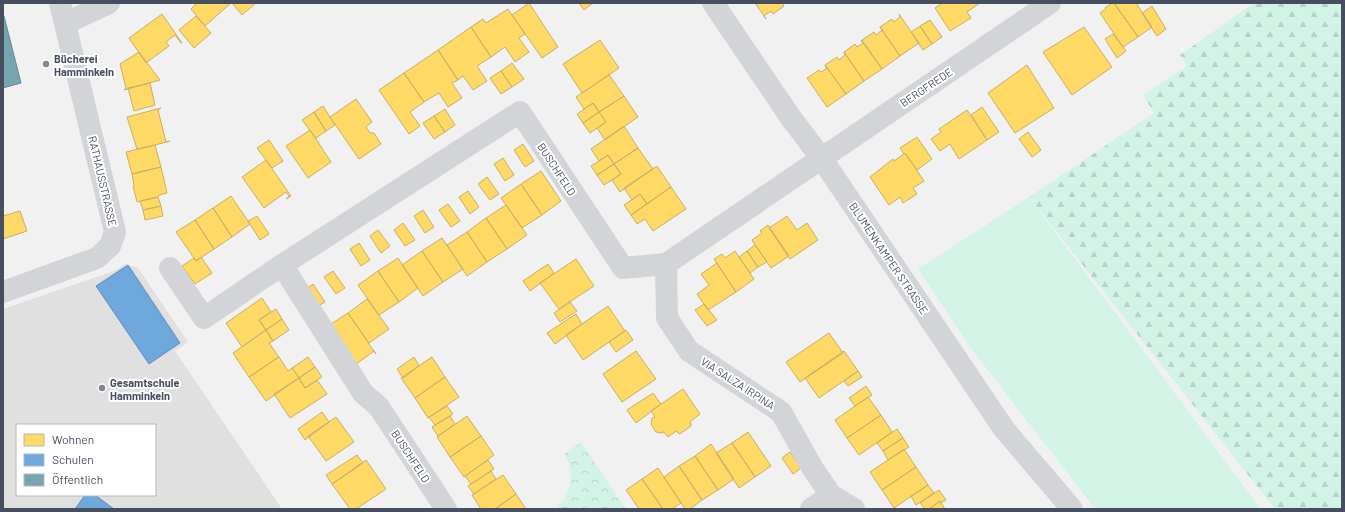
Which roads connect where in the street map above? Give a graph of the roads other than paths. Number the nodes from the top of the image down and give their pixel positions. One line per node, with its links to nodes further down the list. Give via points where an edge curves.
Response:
1 (109, 3): 5 (street, RATHAUSSTRASSE)
2 (713, 3): 6 (street, BLUMENKAMPER STRASSE)
3 (1050, 3): 4 (street, BERGFREDE)
4 (1026, 9): 6 (street, BERGFREDE)
5 (63, 13): 10 (street, RATHAUSSTRASSE, via 114,232 110,246 97,258)
6 (822, 159): 7 (street, BUSCHFELD); 15 (street, BLUMENKAMPER STRASSE, via 1004,429)
7 (666, 264): 8 (street, BUSCHFELD, via 623,268 520,112); 11 (street, VIA SALZA IRPINA, via 667,318 688,351 781,412 813,469)
8 (282, 266): 9 (street, BUSCHFELD, via 204,318); 12 (street, BUSCHFELD, via 363,393 379,407)
9 (170, 268)
10 (3, 292)
11 (831, 495): 13 (street); 14 (street, VIA SALZA IRPINA)
12 (446, 509)
13 (811, 509)
14 (854, 509)
15 (1072, 509)

